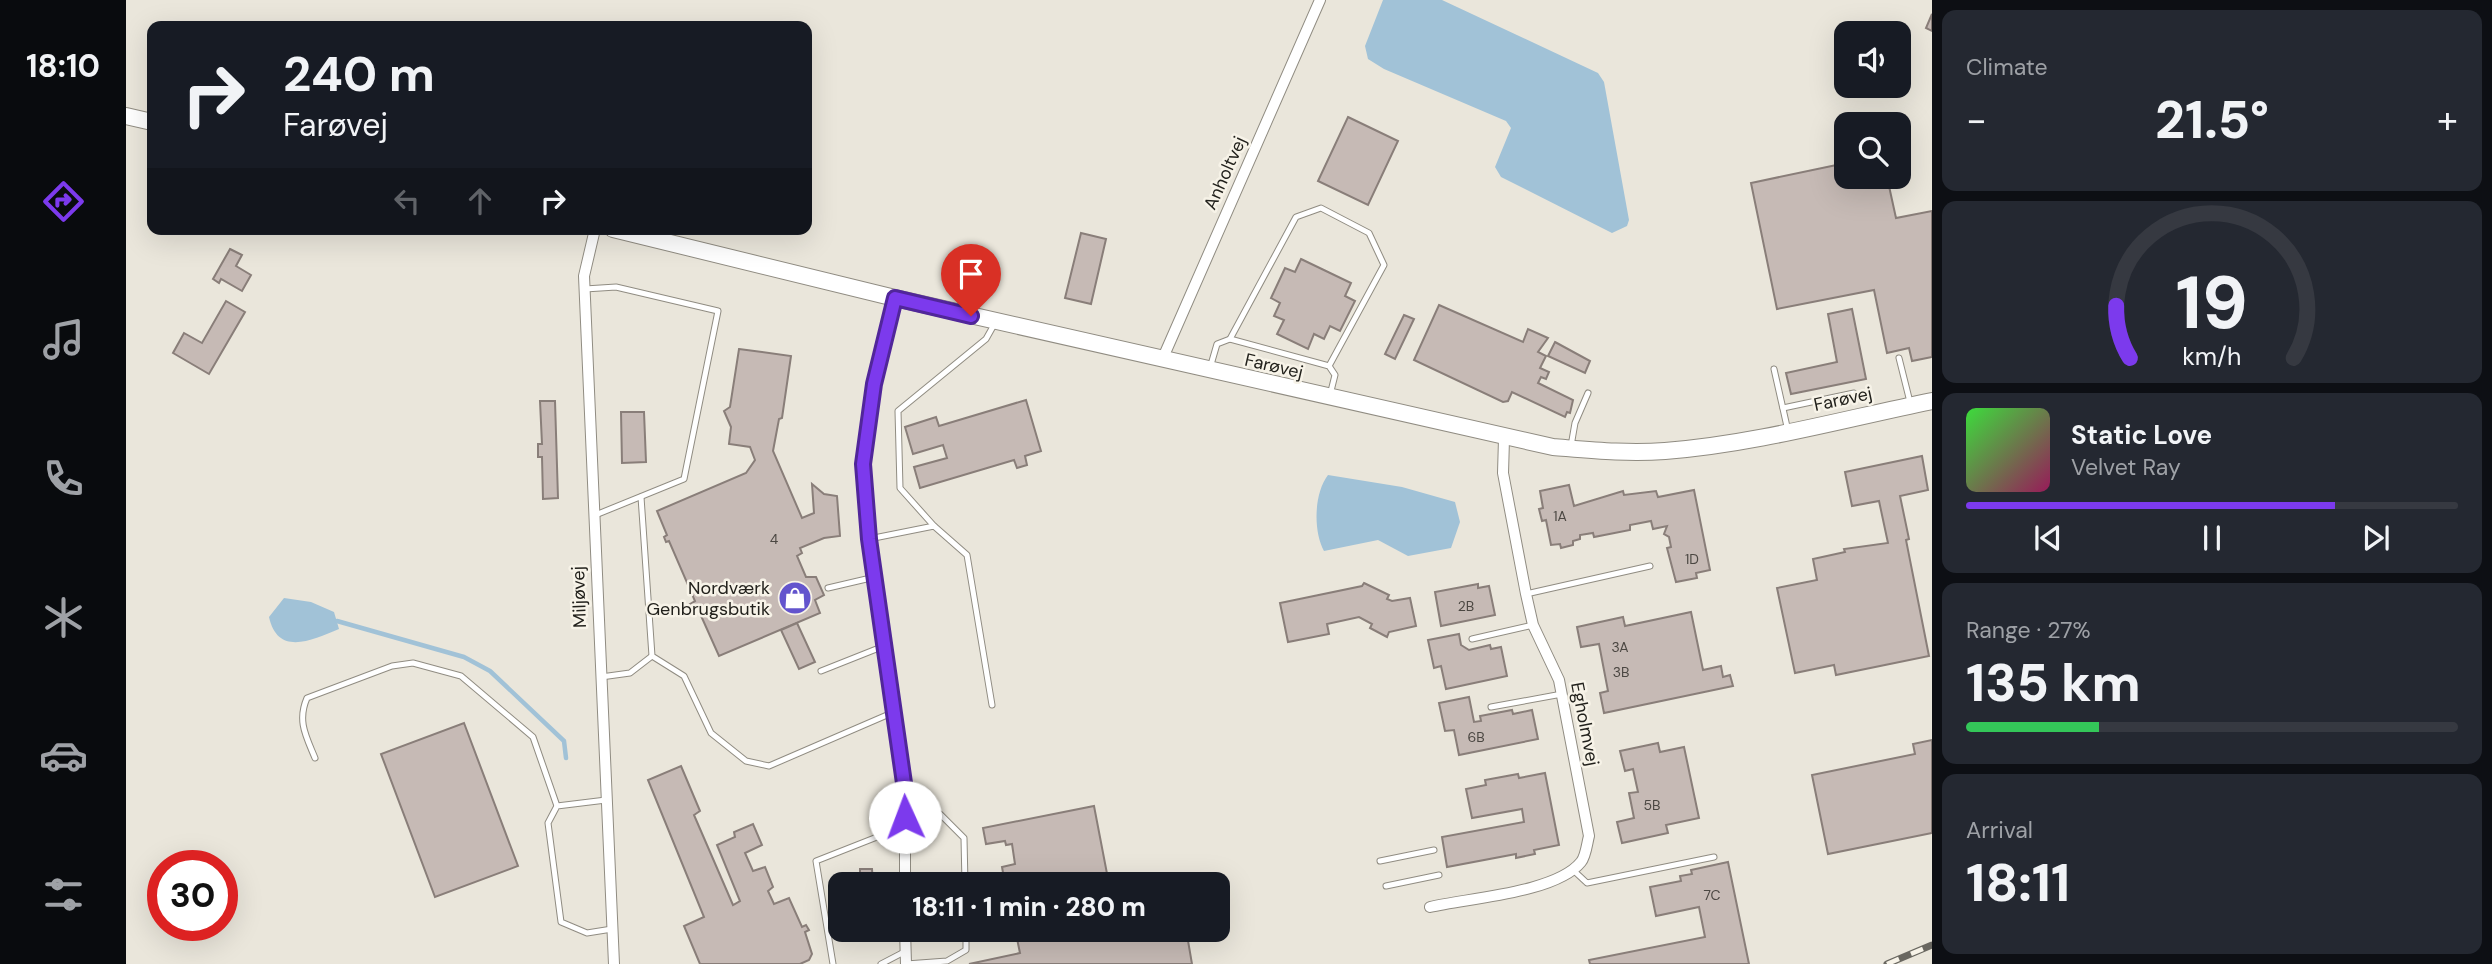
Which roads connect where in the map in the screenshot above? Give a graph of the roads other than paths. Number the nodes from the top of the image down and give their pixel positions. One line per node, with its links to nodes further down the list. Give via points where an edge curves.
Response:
1 (1320, 0): 11 (street, Anholtvej)
2 (126, 116): 3 (street)
3 (147, 121)
4 (593, 235): 6 (street, Miljøvej)
5 (638, 235): 7 (street, Farøvej)
6 (585, 289): 24 (lane, via 616,288 718,311 684,479); 25 (street, Miljøvej)
7 (895, 298): 8 (street, Farøvej); 27 (street, via 874,384 863,464)
8 (996, 321): 11 (street, Farøvej); 26 (lane, via 986,339 898,411 900,488)
9 (1230, 339): 12 (lane); 12 (lane, via 1296,217 1321,208 1369,233 1384,265); 14 (lane, via 1217,344)
10 (1899, 358): 19 (lane)
11 (1162, 360): 14 (street, Farøvej)
12 (1329, 366): 17 (lane, via 1335,374)
13 (1774, 369): 20 (lane)
14 (1209, 371): 17 (street, Farøvej)
15 (1588, 393): 23 (lane)
16 (1854, 393): 20 (lane)
17 (1329, 398): 22 (street, Farøvej)
18 (1932, 401): 19 (street, Farøvej)
19 (1910, 405): 21 (street, Farøvej)
20 (1783, 408): 21 (lane)
21 (1788, 430): 23 (street, Farøvej, via 1665,451)
22 (1504, 439): 23 (street, Farøvej); 31 (street, Egholmvej, via 1503,473)
23 (1570, 449)
24 (641, 497): 25 (lane); 35 (lane)
25 (593, 516): 37 (street, Miljøvej)
26 (934, 526): 27 (lane); 39 (lane, via 967,555)
27 (869, 539): 29 (street)
28 (1650, 566): 31 (lane)
29 (874, 577): 30 (lane); 34 (street)
30 (828, 588)
31 (1526, 594): 32 (street, Egholmvej)
32 (1533, 625): 33 (lane); 38 (street, Egholmvej)
33 (1472, 639)
34 (884, 646): 36 (lane); 41 (street)
35 (652, 656): 37 (lane, via 630,673); 41 (lane, via 684,676 711,733 746,761 769,766)
36 (821, 671)
37 (600, 677): 43 (street, Miljøvej)
38 (1562, 694): 40 (lane); 49 (street, Egholmvej, via 1589,836 1582,861)
39 (992, 705)
40 (1490, 707)
41 (894, 712): 45 (street)
42 (315, 758): 44 (lane, via 302,729 301,712 307,698 392,666 413,663 461,676 533,737)
43 (606, 800): 44 (lane); 55 (street, Miljøvej)
44 (557, 806): 55 (lane, via 548,823 561,922 587,933)
45 (905, 822): 50 (street); 51 (lane, via 940,814 964,838); 60 (lane, via 816,861)
46 (1434, 850): 48 (lane)
47 (1714, 857): 49 (lane, via 1587,883)
48 (1380, 861)
49 (1572, 869): 54 (street, via 1543,884)
50 (905, 872)
51 (965, 872)
52 (1439, 875): 53 (lane)
53 (1386, 886)
54 (1430, 907)
55 (612, 929): 59 (street, Miljøvej)
56 (906, 942): 58 (street)
57 (966, 942): 62 (lane, via 966,950 947,961)
58 (906, 951): 61 (lane); 62 (street)
59 (614, 964)
60 (833, 964)
61 (881, 964)
62 (906, 964)

